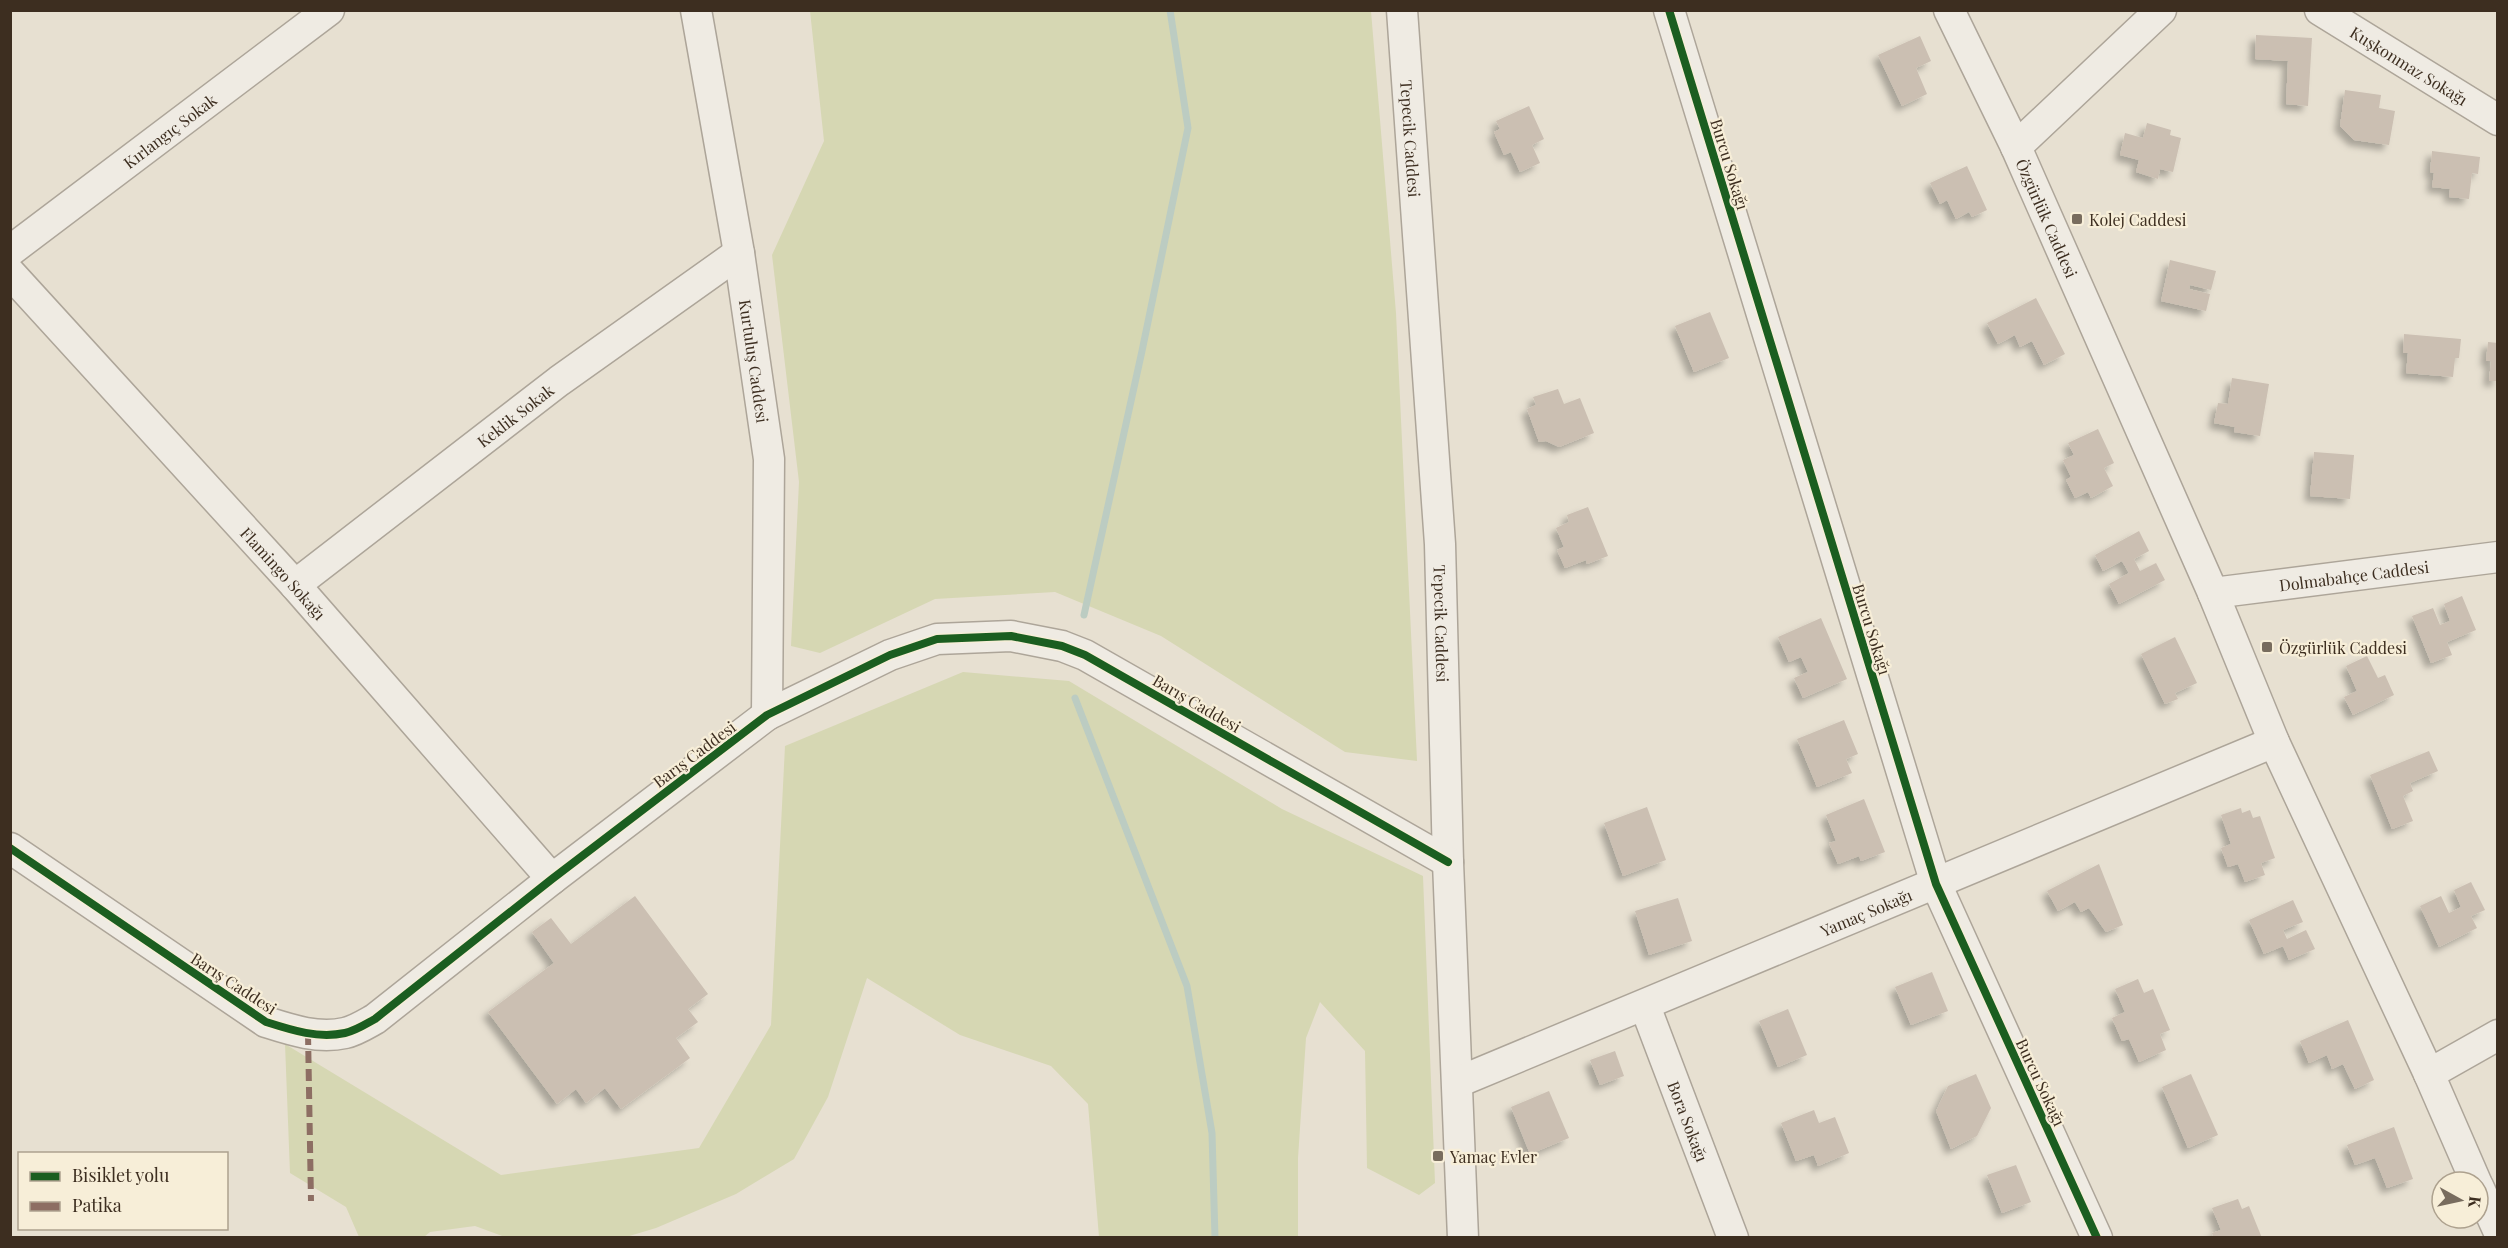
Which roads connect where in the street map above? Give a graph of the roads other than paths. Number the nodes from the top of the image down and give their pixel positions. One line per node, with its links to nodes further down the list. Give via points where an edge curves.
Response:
1 (329, 10): 10 (street, Kırlangıç Sokak)
2 (696, 10): 11 (street, Kurtuluş Caddesi)
3 (1402, 10): 19 (street, Tepecik Caddesi, via 1440,544)
4 (1669, 10): 21 (street, Burcu Sokağı)
5 (1949, 10): 9 (street, Özgürlük Caddesi)
6 (2161, 10): 9 (street)
7 (2320, 10): 8 (street, Kuşkonmaz Sokağı)
8 (2498, 120)
9 (2016, 147): 15 (street, Özgürlük Caddesi)
10 (10, 251)
11 (739, 253): 14 (street, Keklik Sokak, via 559,381); 16 (street, Kurtuluş Caddesi, via 769,459)
12 (10, 273): 14 (street, Flamingo Sokağı)
13 (2498, 557): 15 (street, Dolmabahçe Caddesi)
14 (296, 585): 20 (street, Flamingo Sokağı)
15 (2213, 593): 17 (street, Özgürlük Caddesi)
16 (767, 715): 19 (street, Barış Caddesi, via 890,655 937,639 1011,636 1037,640 1085,655); 20 (street, Barış Caddesi)
17 (2274, 742): 21 (street, Yamaç Sokağı); 24 (street, Özgürlük Caddesi)
18 (10, 848): 20 (street, Barış Caddesi, via 266,1022 323,1035 347,1033 375,1019)
19 (1448, 862): 25 (street, Tepecik Caddesi)
20 (552, 879)
21 (1936, 884): 22 (street, Yamaç Sokağı); 31 (street, Burcu Sokağı)
22 (1645, 1006): 25 (street, Yamaç Sokağı); 30 (street, Bora Sokağı)
23 (2498, 1035): 24 (street)
24 (2429, 1074): 26 (street, Özgürlük Caddesi)
25 (1458, 1082): 29 (street, Tepecik Caddesi)
26 (2471, 1170)
27 (2490, 1212): 28 (street, Özgürlük Caddesi)
28 (2498, 1230)
29 (1463, 1238)
30 (1733, 1238)
31 (2097, 1238)

